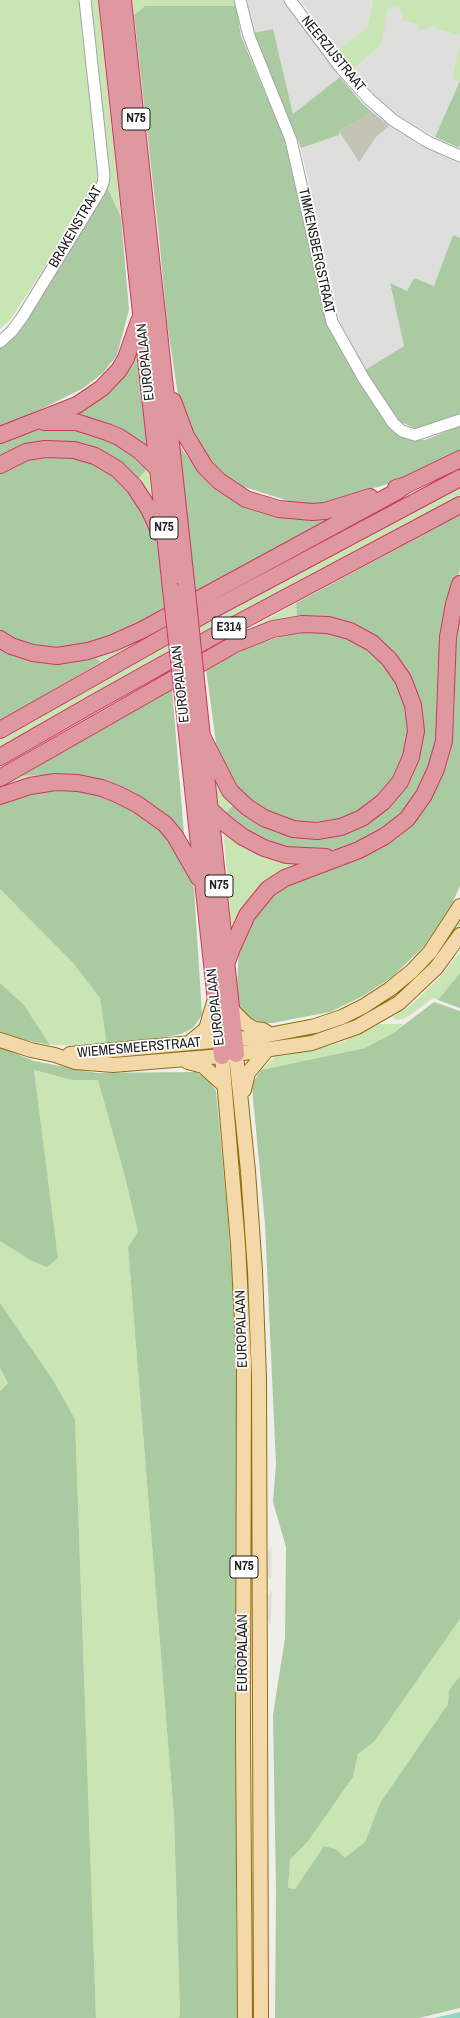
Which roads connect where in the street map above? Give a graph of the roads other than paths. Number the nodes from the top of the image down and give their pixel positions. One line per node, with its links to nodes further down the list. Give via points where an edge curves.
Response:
1 (85, 0): 9 (street, BRAKENSTRAAT, via 104,176 99,192 23,316)
2 (106, 0): 7 (highway, EUROPALAAN / N75)
3 (123, 0): 8 (highway, EUROPALAAN / N75)
4 (240, 0): 10 (street, TIMKENSBERGSTRAAT, via 249,36 291,140 332,322 364,379 393,423 402,431 415,435)
5 (290, 0): 6 (street, NEERZIJSTRAAT, via 340,67 369,99 393,120 428,142)
6 (460, 156)
7 (141, 316): 11 (highway, via 126,358 111,380 76,405); 15 (highway, EUROPALAAN / N75)
8 (160, 341): 17 (highway, via 168,364 174,404 186,436 205,467 235,493 256,503 279,509 312,512 343,506); 18 (highway, EUROPALAAN / N75)
9 (0, 342)
10 (460, 420)
11 (33, 422): 12 (highway); 15 (highway, via 63,421 95,427 120,437 140,451)
12 (0, 435)
13 (460, 459): 17 (highway)
14 (0, 465): 20 (highway, via 26,452 45,449 74,450 95,456 117,469 141,494)
15 (157, 468): 18 (highway); 20 (highway, EUROPALAAN / N75)
16 (460, 478): 23 (highway, E314, via 207,613)
17 (406, 485): 22 (highway, via 142,630 113,643 88,651 57,656 33,654)
18 (176, 499): 24 (highway, EUROPALAAN / N75, bridge)
19 (460, 505): 25 (highway, E314, via 216,635)
20 (166, 544): 26 (highway, EUROPALAAN / N75, bridge)
21 (460, 584): 30 (highway, via 448,637 444,741 430,784 407,819 396,828 374,843)
22 (0, 639)
23 (0, 730)
24 (203, 738): 27 (highway, via 230,791 247,807 264,818 293,829 317,831 341,827 362,818 383,802 400,782 411,757 416,731 413,705 403,679 389,659 372,643 350,631 328,625 302,624 273,629 235,644); 29 (highway, EUROPALAAN / N75)
25 (0, 757)
26 (191, 777): 29 (highway); 31 (highway, EUROPALAAN / N75)
27 (0, 778)
28 (0, 796): 31 (highway, via 30,786 55,782 78,783 117,794 137,804 165,824 187,854)
29 (210, 810): 30 (highway, via 243,837 264,848 306,858); 34 (highway, EUROPALAAN / N75)
30 (340, 857): 34 (highway, via 285,878 268,889 246,915)
31 (203, 886): 35 (highway, EUROPALAAN / N75)
32 (460, 906): 37 (main road, WIEMESMEERSTRAAT, via 430,952 390,989 342,1017 315,1026)
33 (460, 935): 41 (main road, WIEMESMEERSTRAAT, via 436,968 399,1003 357,1027 312,1043)
34 (228, 962): 36 (highway, EUROPALAAN / N75)
35 (215, 996): 39 (main road, via 206,1029); 40 (highway, EUROPALAAN / N75)
36 (232, 1010): 37 (main road, via 246,1024); 40 (highway, EUROPALAAN / N75)
37 (269, 1034): 40 (main road, WIEMESMEERSTRAAT)
38 (0, 1040): 42 (main road, WIEMESMEERSTRAAT)
39 (188, 1044): 40 (main road, WIEMESMEERSTRAAT); 42 (main road, WIEMESMEERSTRAAT)
40 (228, 1047): 41 (main road, WIEMESMEERSTRAAT); 43 (main road, WIEMESMEERSTRAAT); 44 (main road, EUROPALAAN / N75); 45 (main road, EUROPALAAN / N75)
41 (267, 1050): 45 (main road, via 248,1073)
42 (56, 1055): 43 (main road, WIEMESMEERSTRAAT, via 75,1062 113,1065)
43 (184, 1060): 44 (main road, via 203,1066)
44 (224, 1085): 46 (main road, EUROPALAAN / N75, via 238,1244 244,1361)
45 (241, 1099): 47 (main road, EUROPALAAN / N75, via 255,1270 259,1384)
46 (245, 2018)
47 (261, 2018)

